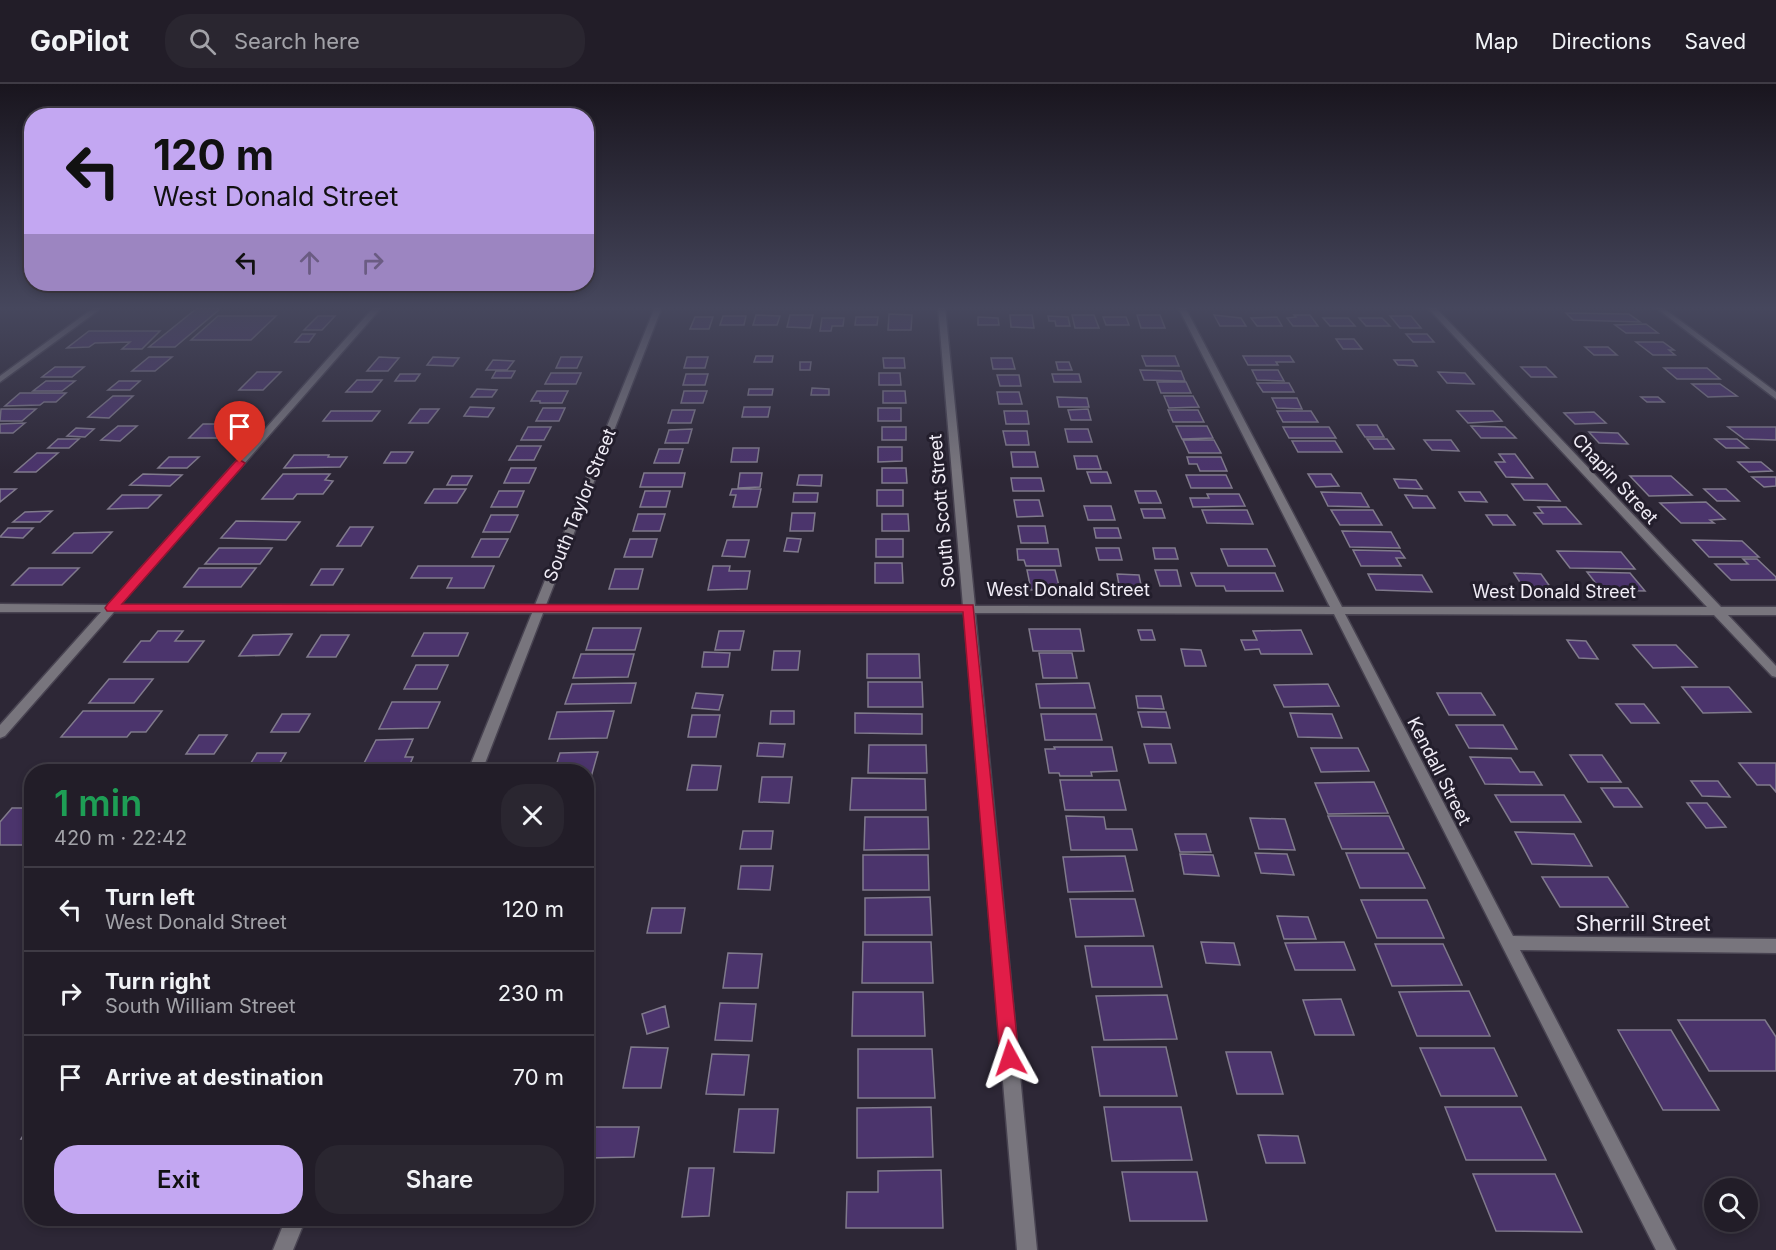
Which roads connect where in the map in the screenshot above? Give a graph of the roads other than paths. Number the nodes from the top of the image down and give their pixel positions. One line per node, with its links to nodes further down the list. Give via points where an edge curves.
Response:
1 (25, 361): 8 (street)
2 (330, 361): 11 (street)
3 (637, 361): 12 (street, South Taylor Street)
4 (947, 361): 13 (street, South Scott Street)
5 (1210, 361): 14 (street, Kendall Street)
6 (1482, 361): 15 (street, Chapin Street)
7 (1730, 361): 9 (street)
8 (0, 380)
9 (1776, 396)
10 (0, 608): 11 (street, West Donald Street)
11 (112, 608): 12 (street, West Donald Street); 18 (street)
12 (539, 608): 13 (street, West Donald Street); 19 (street, South Taylor Street)
13 (969, 608): 14 (street, West Donald Street); 24 (street, South Scott Street)
14 (1335, 609): 15 (street, West Donald Street); 20 (street, Kendall Street)
15 (1716, 611): 16 (street, West Donald Street); 17 (street, Chapin Street)
16 (1776, 611)
17 (1776, 673)
18 (0, 733)
19 (478, 764)
20 (1510, 944): 21 (street, Sherrill Street); 25 (street, Kendall Street)
21 (1776, 946)
22 (293, 1226): 23 (street)
23 (283, 1250)
24 (1027, 1250)
25 (1666, 1250)

